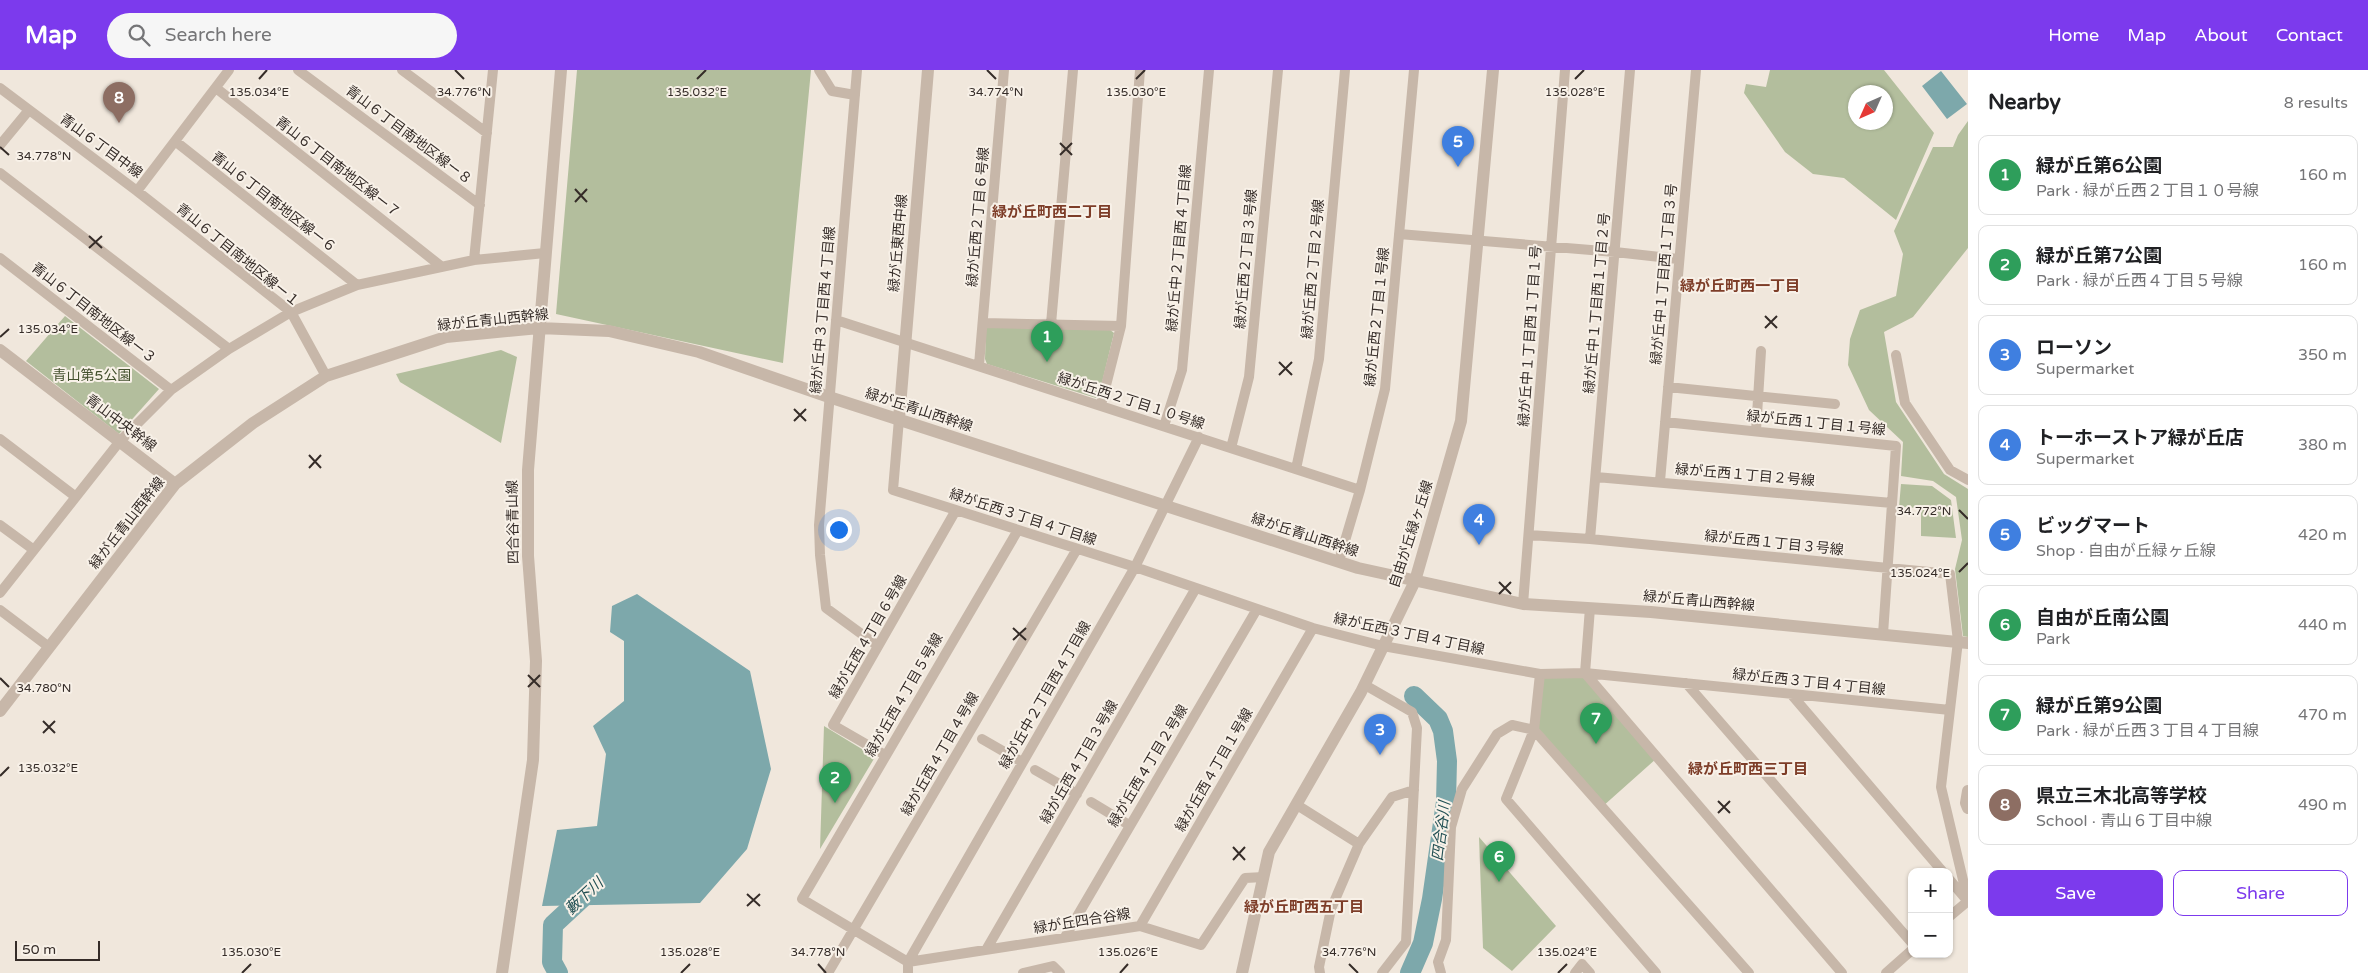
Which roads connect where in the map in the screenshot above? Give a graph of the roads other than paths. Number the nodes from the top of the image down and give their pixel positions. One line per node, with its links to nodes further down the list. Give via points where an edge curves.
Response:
1 (229, 70): 21 (street, 青山６丁目中線)
2 (298, 70): 29 (street, 青山６丁目南地区線ー８)
3 (402, 70): 24 (street)
4 (493, 70): 24 (street)
5 (561, 70): 34 (street, 四合谷青山線)
6 (819, 70): 22 (street, via 832,91)
7 (857, 70): 22 (street, 緑が丘中３丁目西４丁目線)
8 (928, 70): 46 (street, 緑が丘東西中線)
9 (1004, 70): 42 (street, 緑が丘西２丁目６号線)
10 (1073, 70): 43 (street)
11 (1140, 70): 44 (street)
12 (1209, 70): 61 (street, 緑が丘中２丁目西４丁目線, via 1182,370)
13 (1278, 70): 66 (street, 緑が丘西２丁目３号線, via 1249,377)
14 (1345, 70): 67 (street, 緑が丘西２丁目２号線, via 1319,360)
15 (1413, 70): 30 (street, 緑が丘西２丁目１号線)
16 (1493, 70): 31 (street, 自由が丘緑ヶ丘線)
17 (1565, 70): 32 (street, 緑が丘中１丁目西１丁目１号)
18 (1630, 70): 33 (street, 緑が丘中１丁目西１丁目２号)
19 (1696, 70): 36 (street, 緑が丘中１丁目西１丁目３号)
20 (0, 88): 23 (street, 青山６丁目中線)
21 (216, 88): 25 (street, 青山６丁目中線); 38 (street, 青山６丁目南地区線ー７)
22 (855, 95): 41 (street, 緑が丘中３丁目西４丁目線)
23 (29, 110): 26 (street); 28 (street, 青山６丁目中線)
24 (487, 133): 29 (street)
25 (175, 141): 28 (street, 青山６丁目中線); 39 (street, 青山６丁目南地区線ー６)
26 (0, 145)
27 (0, 173): 47 (street)
28 (137, 191): 40 (street, 青山６丁目南地区線ー１)
29 (480, 205): 37 (street)
30 (1399, 234): 31 (street); 72 (street, 緑が丘西２丁目１号線, via 1385,389)
31 (1478, 240): 32 (street); 86 (street, 自由が丘緑ヶ丘線, via 1461,421)
32 (1551, 247): 33 (street); 79 (street, 緑が丘中１丁目西１丁目１号)
33 (1615, 252): 36 (street); 68 (street, 緑が丘中１丁目西１丁目２号)
34 (545, 253): 37 (street); 45 (street, 四合谷青山線)
35 (0, 258): 54 (street, 青山６丁目南地区線ー３)
36 (1678, 259): 53 (street, 緑が丘中１丁目西１丁目３号)
37 (474, 260): 38 (street)
38 (442, 267): 39 (street)
39 (357, 285): 40 (street)
40 (291, 312): 47 (street); 52 (street, 青山６丁目南地区線ー１)
41 (836, 320): 46 (street, 緑が丘西２丁目１０号線); 55 (street, 緑が丘中３丁目西４丁目線)
42 (983, 323): 43 (street); 51 (street, 緑が丘西２丁目６号線)
43 (1050, 324): 44 (street)
44 (1121, 326): 58 (street)
45 (539, 328): 52 (street, 緑が丘青山西幹線, via 446,337); 55 (street, 緑が丘青山西幹線, via 609,331 699,352); 131 (street, 四合谷青山線, via 528,470 528,556 536,661 533,760)
46 (905, 341): 51 (street, 緑が丘西２丁目１０号線); 59 (street, 緑が丘東西中線)
47 (229, 349): 54 (street)
48 (0, 350): 65 (street, 青山中央幹線)
49 (1761, 350): 56 (street)
50 (1896, 355): 69 (street, via 1905,403 1950,470)
51 (979, 365): 58 (street, 緑が丘西２丁目１０号線)
52 (326, 376): 71 (street, 緑が丘青山西幹線, via 253,423)
53 (1668, 388): 56 (street); 60 (street, 緑が丘中１丁目西１丁目３号)
54 (172, 390): 65 (street)
55 (829, 396): 59 (street, 緑が丘青山西幹線); 96 (street, 緑が丘中３丁目西４丁目線, via 819,525 826,608)
56 (1758, 397): 57 (street); 62 (street)
57 (1835, 404)
58 (1101, 405): 61 (street, 緑が丘西２丁目１０号線)
59 (899, 419): 75 (street, 緑が丘青山西幹線); 76 (street, 緑が丘西３丁目４丁目線, via 893,490)
60 (1665, 422): 62 (street, 緑が丘西１丁目１号線); 70 (street, 緑が丘中１丁目西１丁目３号)
61 (1164, 426): 63 (street, 緑が丘西２丁目１０号線)
62 (1756, 431): 74 (street, 緑が丘西１丁目１号線, via 1896,446)
63 (1199, 437): 66 (street, 緑が丘西２丁目１０号線); 75 (street, 緑が丘中２丁目西４丁目線)
64 (0, 440): 73 (street)
65 (120, 441): 71 (street, 青山中央幹線); 73 (street)
66 (1231, 448): 67 (street, 緑が丘西２丁目１０号線)
67 (1296, 469): 72 (street, 緑が丘西２丁目１０号線)
68 (1596, 477): 70 (street, 緑が丘西１丁目２号線); 80 (street, 緑が丘中１丁目西１丁目２号)
69 (1968, 480)
70 (1660, 481): 74 (street, 緑が丘西１丁目２号線)
71 (176, 484): 98 (street, 緑が丘青山西幹線)
72 (1360, 490): 83 (street, 緑が丘西２丁目１号線)
73 (76, 497): 82 (street)
74 (1892, 502): 85 (street, 緑が丘西１丁目１号線)
75 (1166, 505): 83 (street, 緑が丘青山西幹線); 84 (street, 緑が丘中２丁目西４丁目線)
76 (956, 510): 78 (street, 緑が丘西３丁目４丁目線); 96 (street, 緑が丘西４丁目６号線)
77 (0, 525): 82 (street)
78 (1018, 530): 81 (street, 緑が丘西３丁目４丁目線); 108 (street, 緑が丘西４丁目５号線)
79 (1529, 535): 80 (street, 緑が丘西１丁目３号線); 89 (street, 緑が丘中１丁目西１丁目１号)
80 (1590, 539): 85 (street, 緑が丘西１丁目３号線)
81 (1077, 549): 84 (street, 緑が丘西３丁目４丁目線); 125 (street, 緑が丘西４丁目４号線)
82 (34, 550): 88 (street)
83 (1339, 562): 86 (street, 緑が丘青山西幹線)
84 (1135, 567): 87 (street, 緑が丘西３丁目４丁目線); 109 (street, 緑が丘中２丁目西４丁目線)
85 (1888, 568): 94 (street, 緑が丘西１丁目１号線); 95 (street, 緑が丘西１丁目３号線, via 1950,574)
86 (1415, 581): 89 (street, 緑が丘青山西幹線); 97 (street, 自由が丘緑ヶ丘線)
87 (1196, 588): 91 (street, 緑が丘西３丁目４丁目線); 113 (street, 緑が丘西４丁目３号線)
88 (0, 593)
89 (1523, 604): 90 (street, 緑が丘青山西幹線)
90 (1590, 608): 94 (street, 緑が丘青山西幹線); 99 (street)
91 (1257, 609): 93 (street, 緑が丘西３丁目４丁目線); 117 (street, 緑が丘西４丁目２号線)
92 (0, 610): 98 (street)
93 (1313, 628): 97 (street, 緑が丘西３丁目４丁目線); 124 (street, 緑が丘西４丁目１号線)
94 (1884, 634): 95 (street, 緑が丘青山西幹線)
95 (1963, 642): 104 (street)
96 (878, 646): 108 (street, 緑が丘西４丁目６号線, via 833,725)
97 (1383, 646): 100 (street, 緑が丘西３丁目４丁目線); 102 (street, 自由が丘緑ヶ丘線)
98 (49, 647): 105 (street, 緑が丘青山西幹線)
99 (1585, 673): 100 (street, 緑が丘西３丁目４丁目線); 101 (street, 緑が丘西３丁目４丁目線); 144 (street)
100 (1540, 674): 106 (street)
101 (1686, 683): 103 (street, 緑が丘西３丁目４丁目線); 127 (street)
102 (1365, 685): 111 (street, via 1412,712 1417,728); 115 (street, 自由が丘緑ヶ丘線)
103 (1791, 694): 104 (street, 緑が丘西３丁目４丁目線); 119 (street)
104 (1950, 710): 122 (street, via 1941,787)
105 (0, 711)
106 (1534, 730): 139 (street, via 1512,725 1497,734 1462,789 1451,827 1446,940 1438,962); 142 (street, via 1506,799); 143 (street)
107 (982, 739): 109 (street)
108 (885, 755): 125 (street, 緑が丘西４丁目５号線, via 802,899)
109 (1022, 762): 130 (street, 緑が丘中２丁目西４丁目線)
110 (1035, 770): 113 (street)
111 (1414, 790): 118 (street, via 1392,797); 138 (street, via 1406,942)
112 (1968, 791): 116 (street)
113 (1077, 794): 128 (street, 緑が丘西４丁目３号線)
114 (1091, 802): 117 (street)
115 (1297, 805): 118 (street); 120 (street, 自由が丘緑ヶ丘線, via 1269,852)
116 (1968, 808)
117 (1129, 825): 126 (street, 緑が丘西４丁目２号線)
118 (1359, 844): 137 (street, via 1331,909)
119 (1940, 868)
120 (1264, 877): 124 (street, 緑が丘四合谷線, via 1245,878 1201,945); 136 (street, 自由が丘緑ヶ丘線)
121 (1953, 884): 122 (street)
122 (1968, 901): 123 (street)
123 (1953, 914)
124 (1140, 926): 126 (street, 緑が丘四合谷線)
125 (854, 930): 130 (street, 緑が丘西４丁目５号線); 132 (street, 緑が丘西４丁目４号線)
126 (1065, 937): 128 (street, 緑が丘四合谷線)
127 (1908, 938)
128 (986, 950): 130 (street, 緑が丘四合谷線)
129 (1908, 954): 145 (street)
130 (908, 962): 133 (street)
131 (502, 973)
132 (828, 973)
133 (908, 973)
134 (1023, 973): 135 (street, via 1053,966)
135 (1060, 973)
136 (1242, 973)
137 (1320, 973)
138 (1382, 973)
139 (1441, 973)
140 (1575, 973): 141 (street, via 1582,964)
141 (1590, 973)
142 (1656, 973)
143 (1748, 973)
144 (1842, 973)
145 (1886, 973)

